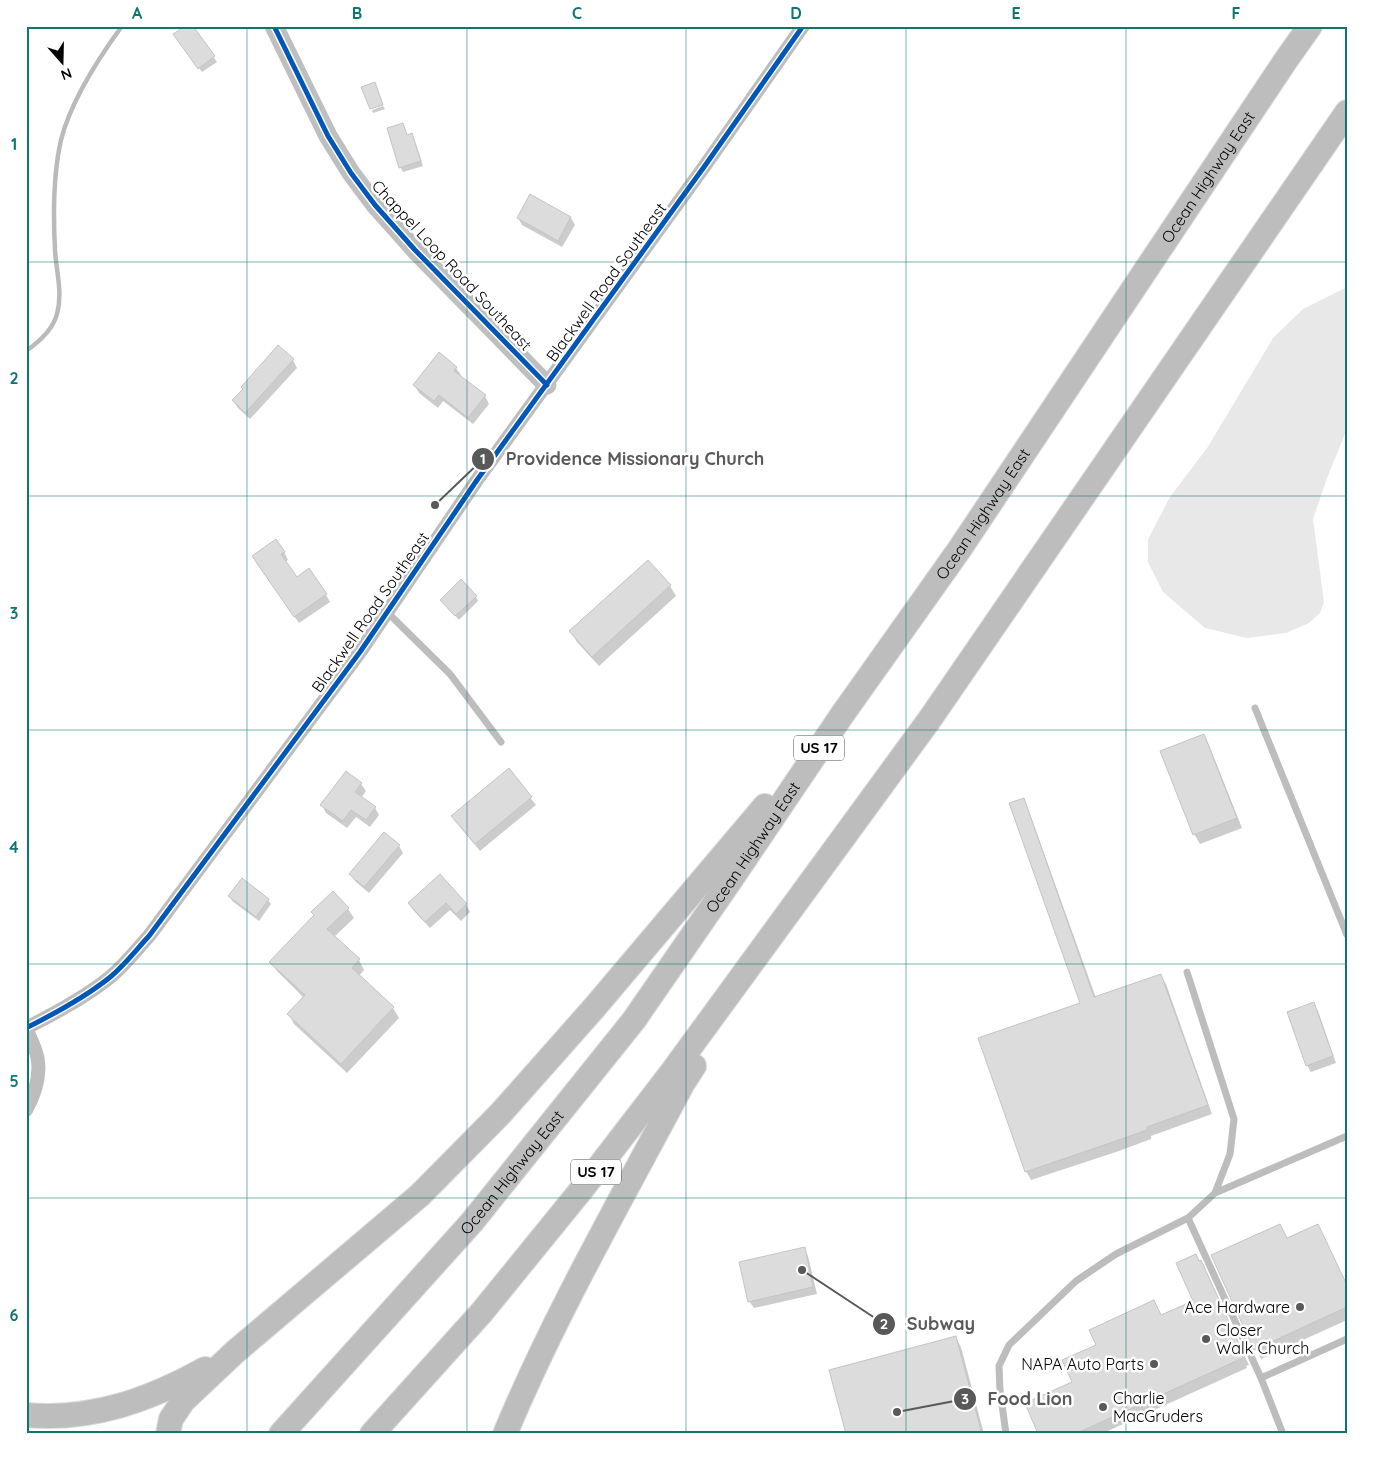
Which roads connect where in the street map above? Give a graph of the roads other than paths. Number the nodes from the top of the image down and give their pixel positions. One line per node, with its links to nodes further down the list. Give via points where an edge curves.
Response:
1 (274, 26): 5 (street, Chappel Loop Road Southeast, via 328,136 375,205)
2 (803, 26): 5 (street, Blackwell Road Southeast)
3 (1310, 26): 8 (highway, Ocean Highway East / US 17, via 959,550)
4 (1347, 112): 10 (highway, US 17, via 930,719)
5 (547, 385): 6 (street, Blackwell Road Southeast)
6 (387, 612): 9 (lane, via 450,674); 13 (street, Blackwell Road Southeast, via 149,936 109,978)
7 (1255, 708): 11 (lane)
8 (842, 715): 19 (highway, via 500,1114 420,1195); 23 (highway, Ocean Highway East / US 17, via 634,1020 472,1222)
9 (501, 742)
10 (802, 896): 24 (highway, US 17, via 582,1190 482,1312); 25 (highway, via 682,1083 526,1383)
11 (1347, 935)
12 (1187, 972): 16 (lane, via 1234,1119 1230,1154)
13 (26, 1028): 14 (street, Blackwell Road Southeast, via 38,1060 38,1078)
14 (26, 1110)
15 (1347, 1136): 16 (lane)
16 (1215, 1193): 17 (lane)
17 (1188, 1218): 20 (lane); 26 (lane, via 1116,1254 1076,1281 1009,1346 999,1366)
18 (1347, 1339): 20 (lane)
19 (234, 1352): 21 (highway, via 178,1384 111,1408 62,1416); 22 (highway, via 183,1401 171,1419)
20 (1261, 1378): 27 (lane)
21 (26, 1415)
22 (168, 1434)
23 (281, 1434)
24 (372, 1434)
25 (505, 1434)
26 (1006, 1434)
27 (1283, 1434)

